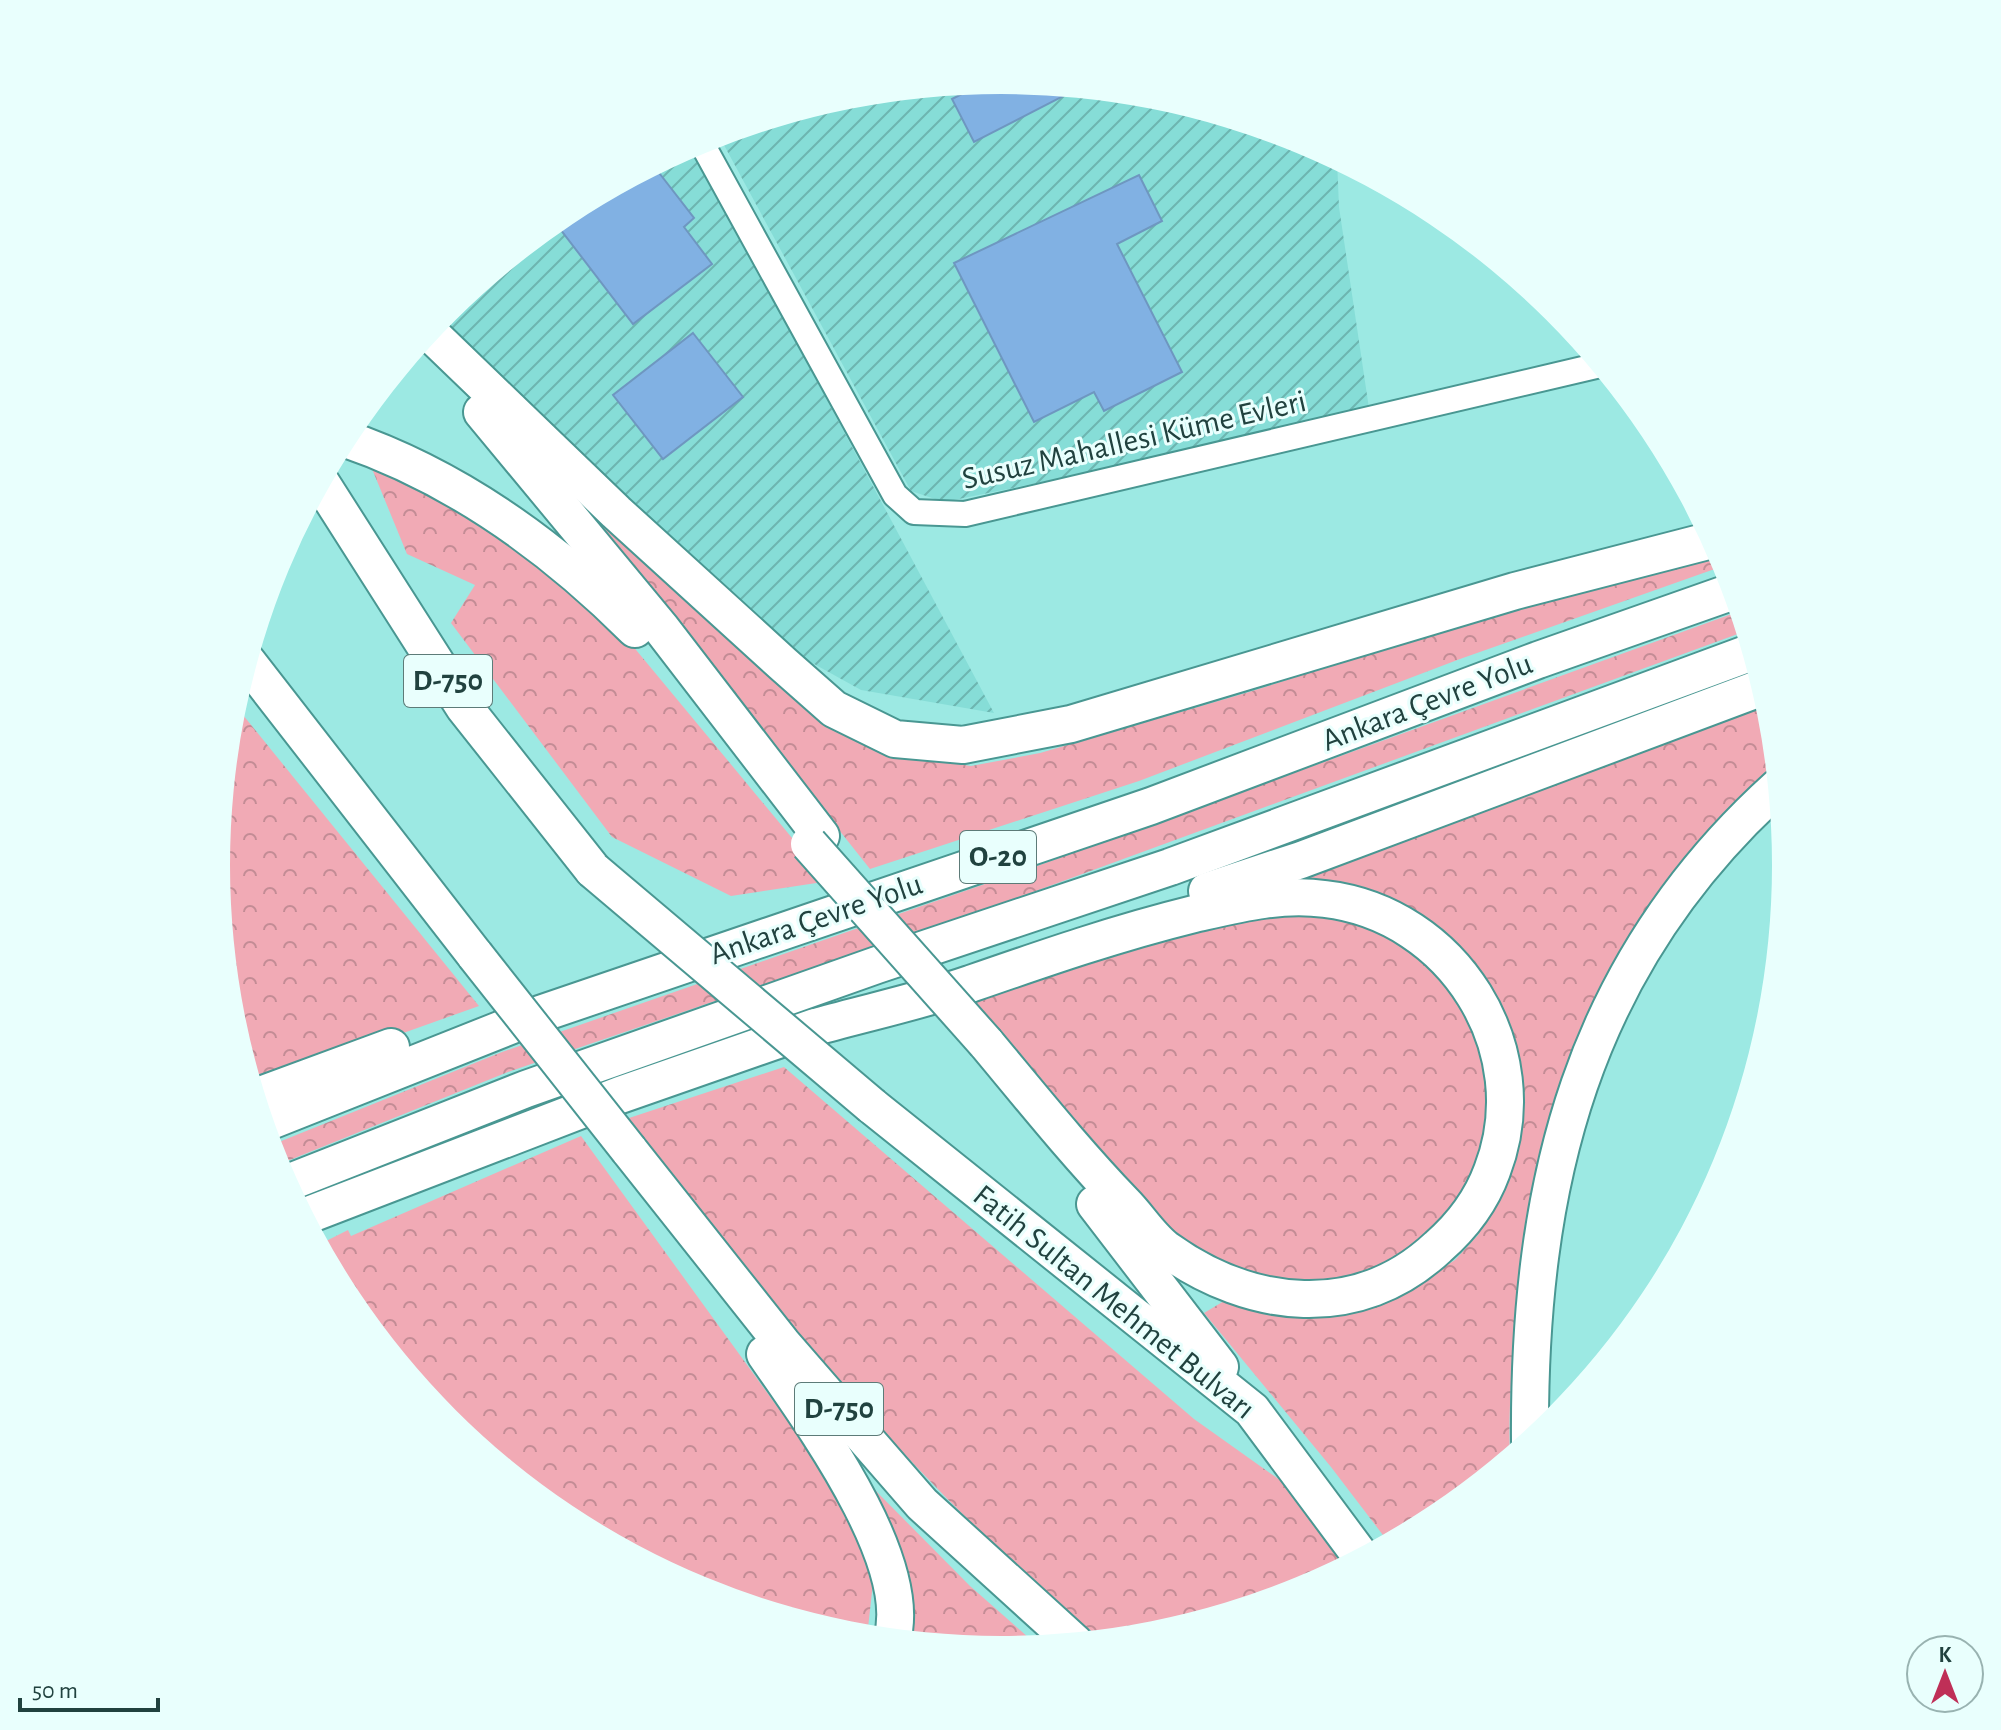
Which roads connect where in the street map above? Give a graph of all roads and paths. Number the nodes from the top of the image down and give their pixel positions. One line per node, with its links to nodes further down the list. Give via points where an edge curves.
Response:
1 (707, 152): 4 (street, Susuz Mahallesi Küme Evleri, via 895,495 914,512 965,514)
2 (437, 340): 7 (highway, via 616,512 834,709 895,739 963,745 1071,724 1515,591)
3 (425, 353): 14 (highway, via 481,411 661,628)
4 (1589, 368)
5 (356, 442): 14 (highway, via 455,486 602,595)
6 (326, 491): 26 (highway, Fatih Sultan Mehmet Bulvarı / D-750, bridge, via 464,707 593,870 872,1106)
7 (1701, 543)
8 (1723, 595): 15 (highway, Ankara Çevre Yolu / O-20, via 1151,806)
9 (1742, 656): 23 (highway, Ankara Çevre Yolu / O-20, via 1170,867 526,1089)
10 (255, 671): 16 (highway, D-750)
11 (1751, 691): 17 (highway, via 1301,860)
12 (248, 699): 16 (highway)
13 (1768, 797): 27 (highway, via 1717,847 1649,937 1573,1094 1558,1145 1534,1295)
14 (815, 840): 18 (highway, bridge)
15 (719, 953): 19 (highway, via 522,998); 21 (highway, Ankara Çevre Yolu / O-20, via 540,1014)
16 (475, 955): 22 (highway, D-750, bridge)
17 (819, 1026): 18 (highway, via 1165,921 1277,896 1322,898 1356,904 1418,932 1446,956 1483,1010 1494,1039 1501,1066 1503,1134 1476,1205 1425,1259 1365,1293 1294,1300 1229,1284 1162,1246); 20 (highway)
18 (980, 1047): 26 (highway)
19 (264, 1094)
20 (620, 1095): 24 (highway); 25 (highway)
21 (273, 1120)
22 (629, 1150): 29 (highway, via 848,1478 884,1562 892,1594); 30 (highway, D-750, via 782,1343 922,1504)
23 (297, 1179)
24 (313, 1213)
25 (323, 1231)
26 (1252, 1410): 28 (highway, Fatih Sultan Mehmet Bulvarı / D-750)
27 (1530, 1425)
28 (1355, 1549)
29 (892, 1628)
30 (1064, 1633)

